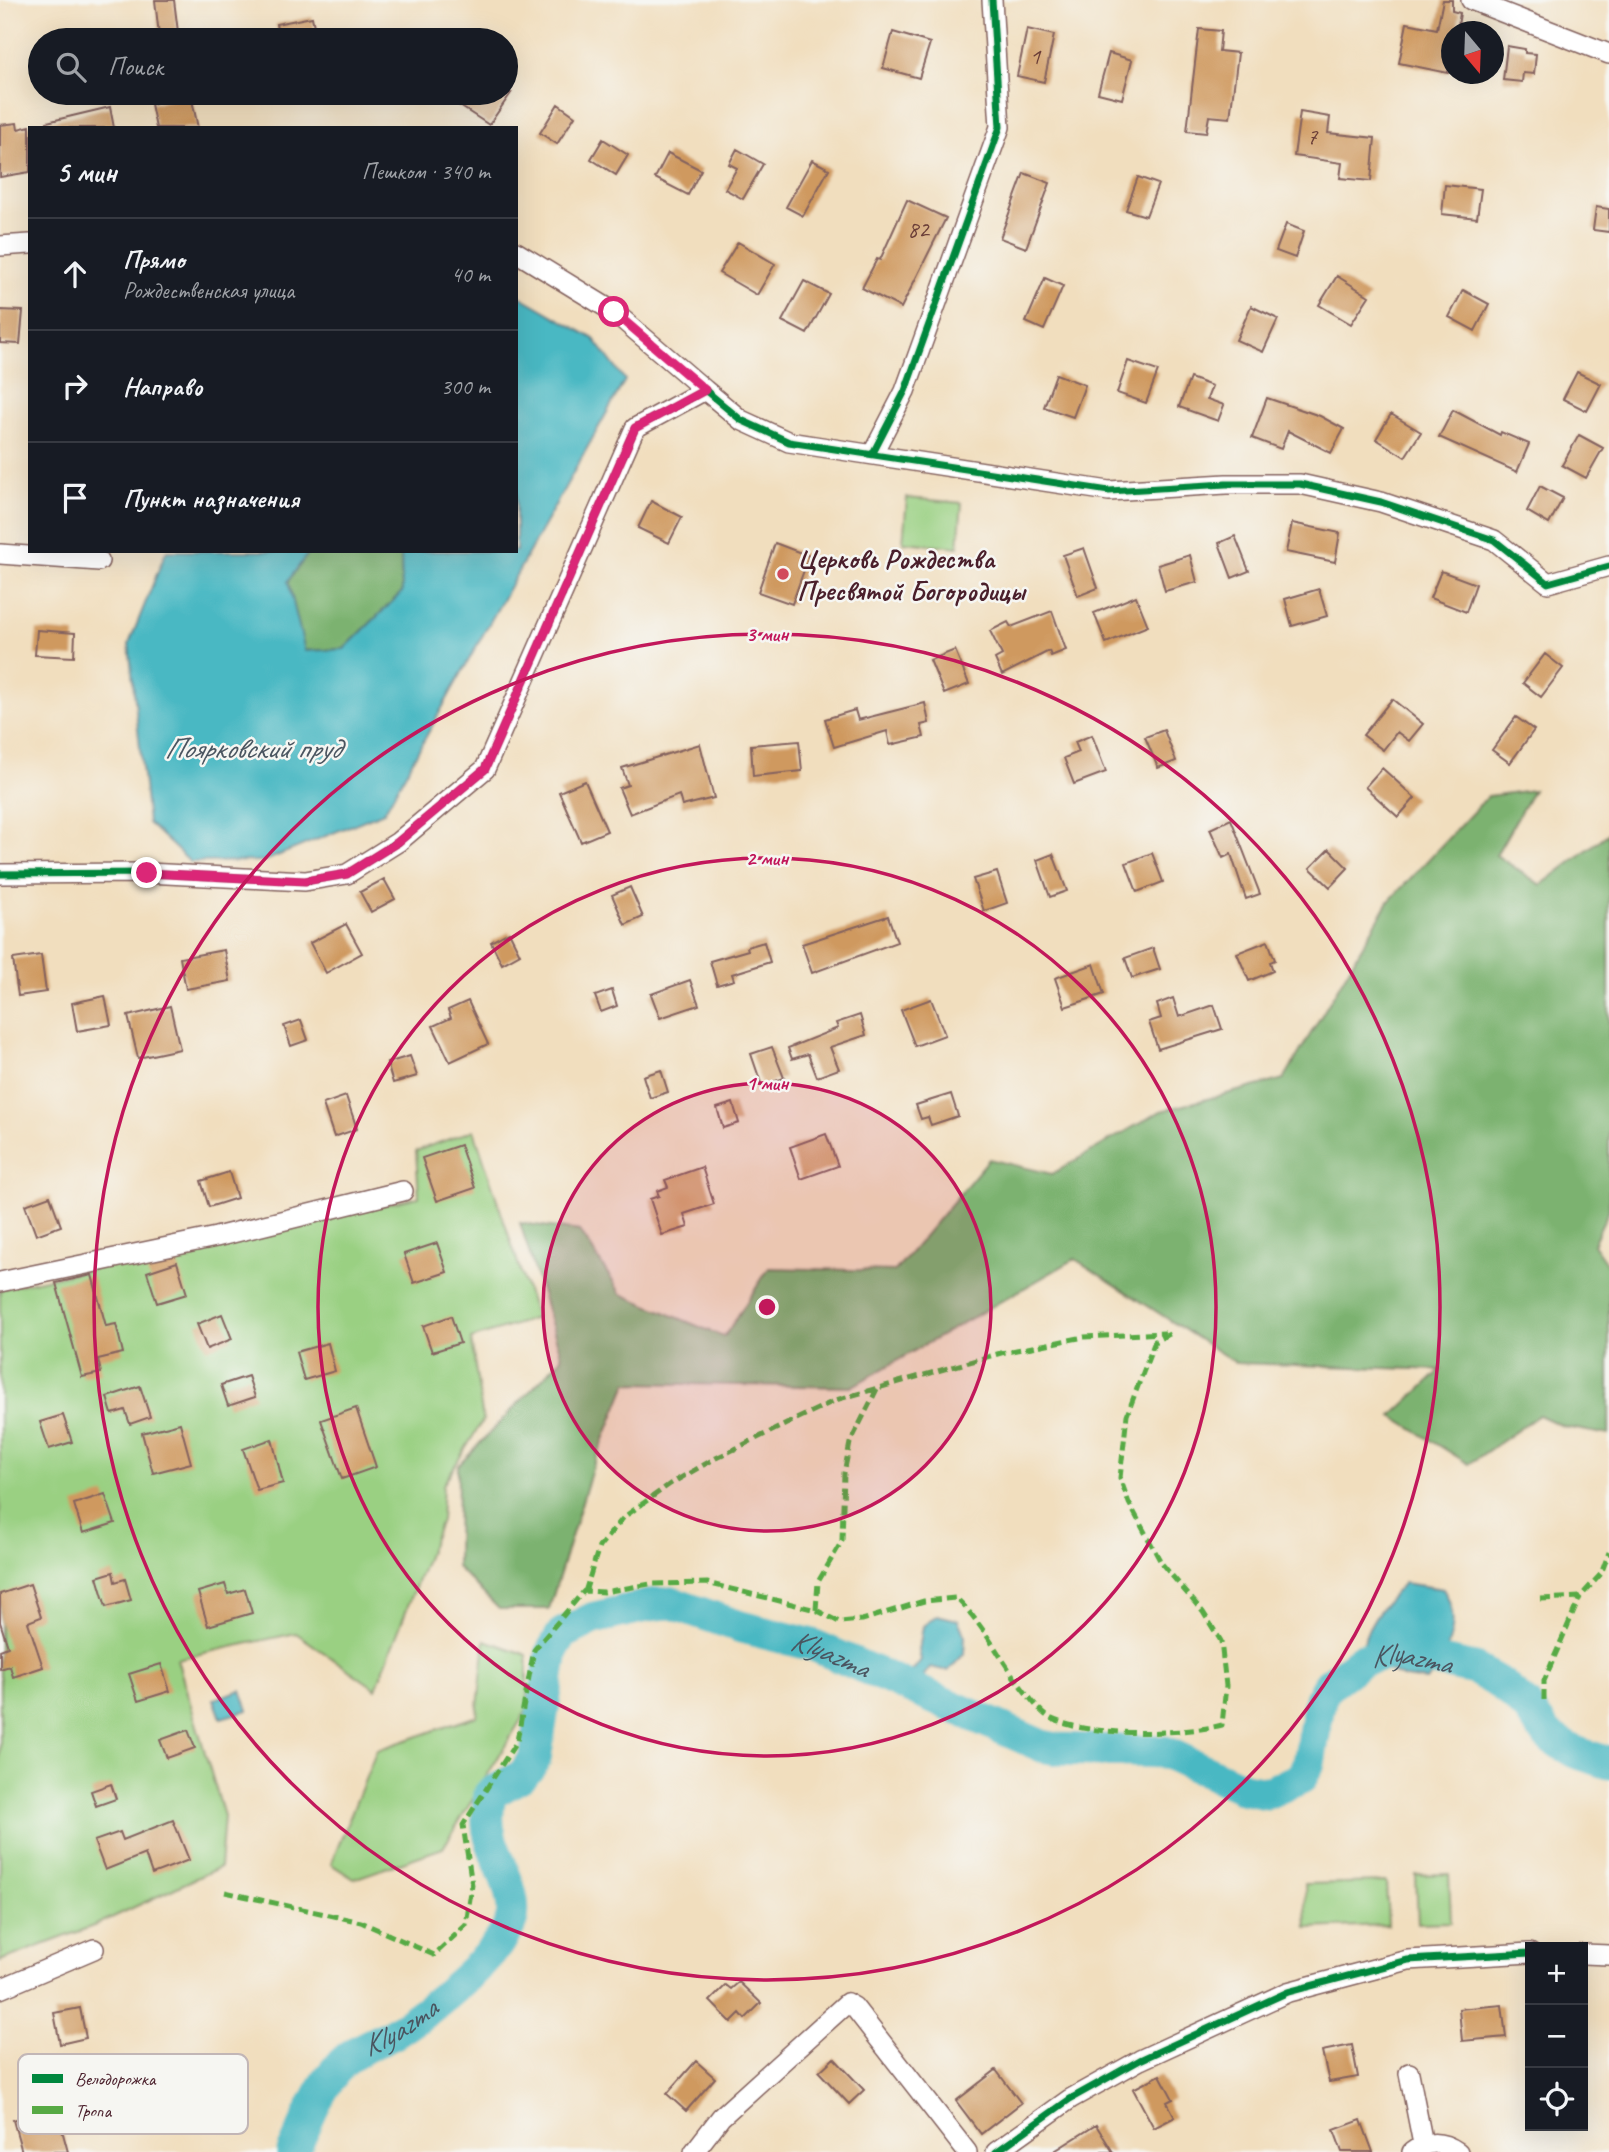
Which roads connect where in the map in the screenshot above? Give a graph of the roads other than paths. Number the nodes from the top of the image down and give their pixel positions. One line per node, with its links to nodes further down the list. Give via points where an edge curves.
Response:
1 (992, 0): 8 (street, via 1000,127 905,391)
2 (1471, 0): 3 (street)
3 (1609, 54)
4 (28, 244): 5 (street)
5 (0, 246)
6 (518, 253): 7 (street, via 614,312)
7 (705, 390): 8 (street, via 741,420 789,442); 12 (street, via 635,428 485,769 398,842 347,874 305,881 147,873)
8 (873, 453): 11 (street, via 1109,491 1300,484 1381,502 1494,540 1548,583)
9 (0, 554): 10 (street)
10 (99, 561)
11 (1609, 566)
12 (0, 874)
13 (404, 1191): 14 (street, via 216,1237)
14 (0, 1282)
15 (94, 1949): 19 (street)
16 (1525, 1953): 24 (street, via 1408,1960 1288,1992 1140,2060 1070,2099)
17 (1588, 1954): 18 (street)
18 (1609, 1955)
19 (0, 1989)
20 (1409, 2073): 21 (street)
21 (1418, 2148): 25 (street, via 1441,2142)
22 (694, 2152): 23 (street, via 721,2117 847,2003)
23 (967, 2152)
24 (996, 2152)
25 (1458, 2152)

